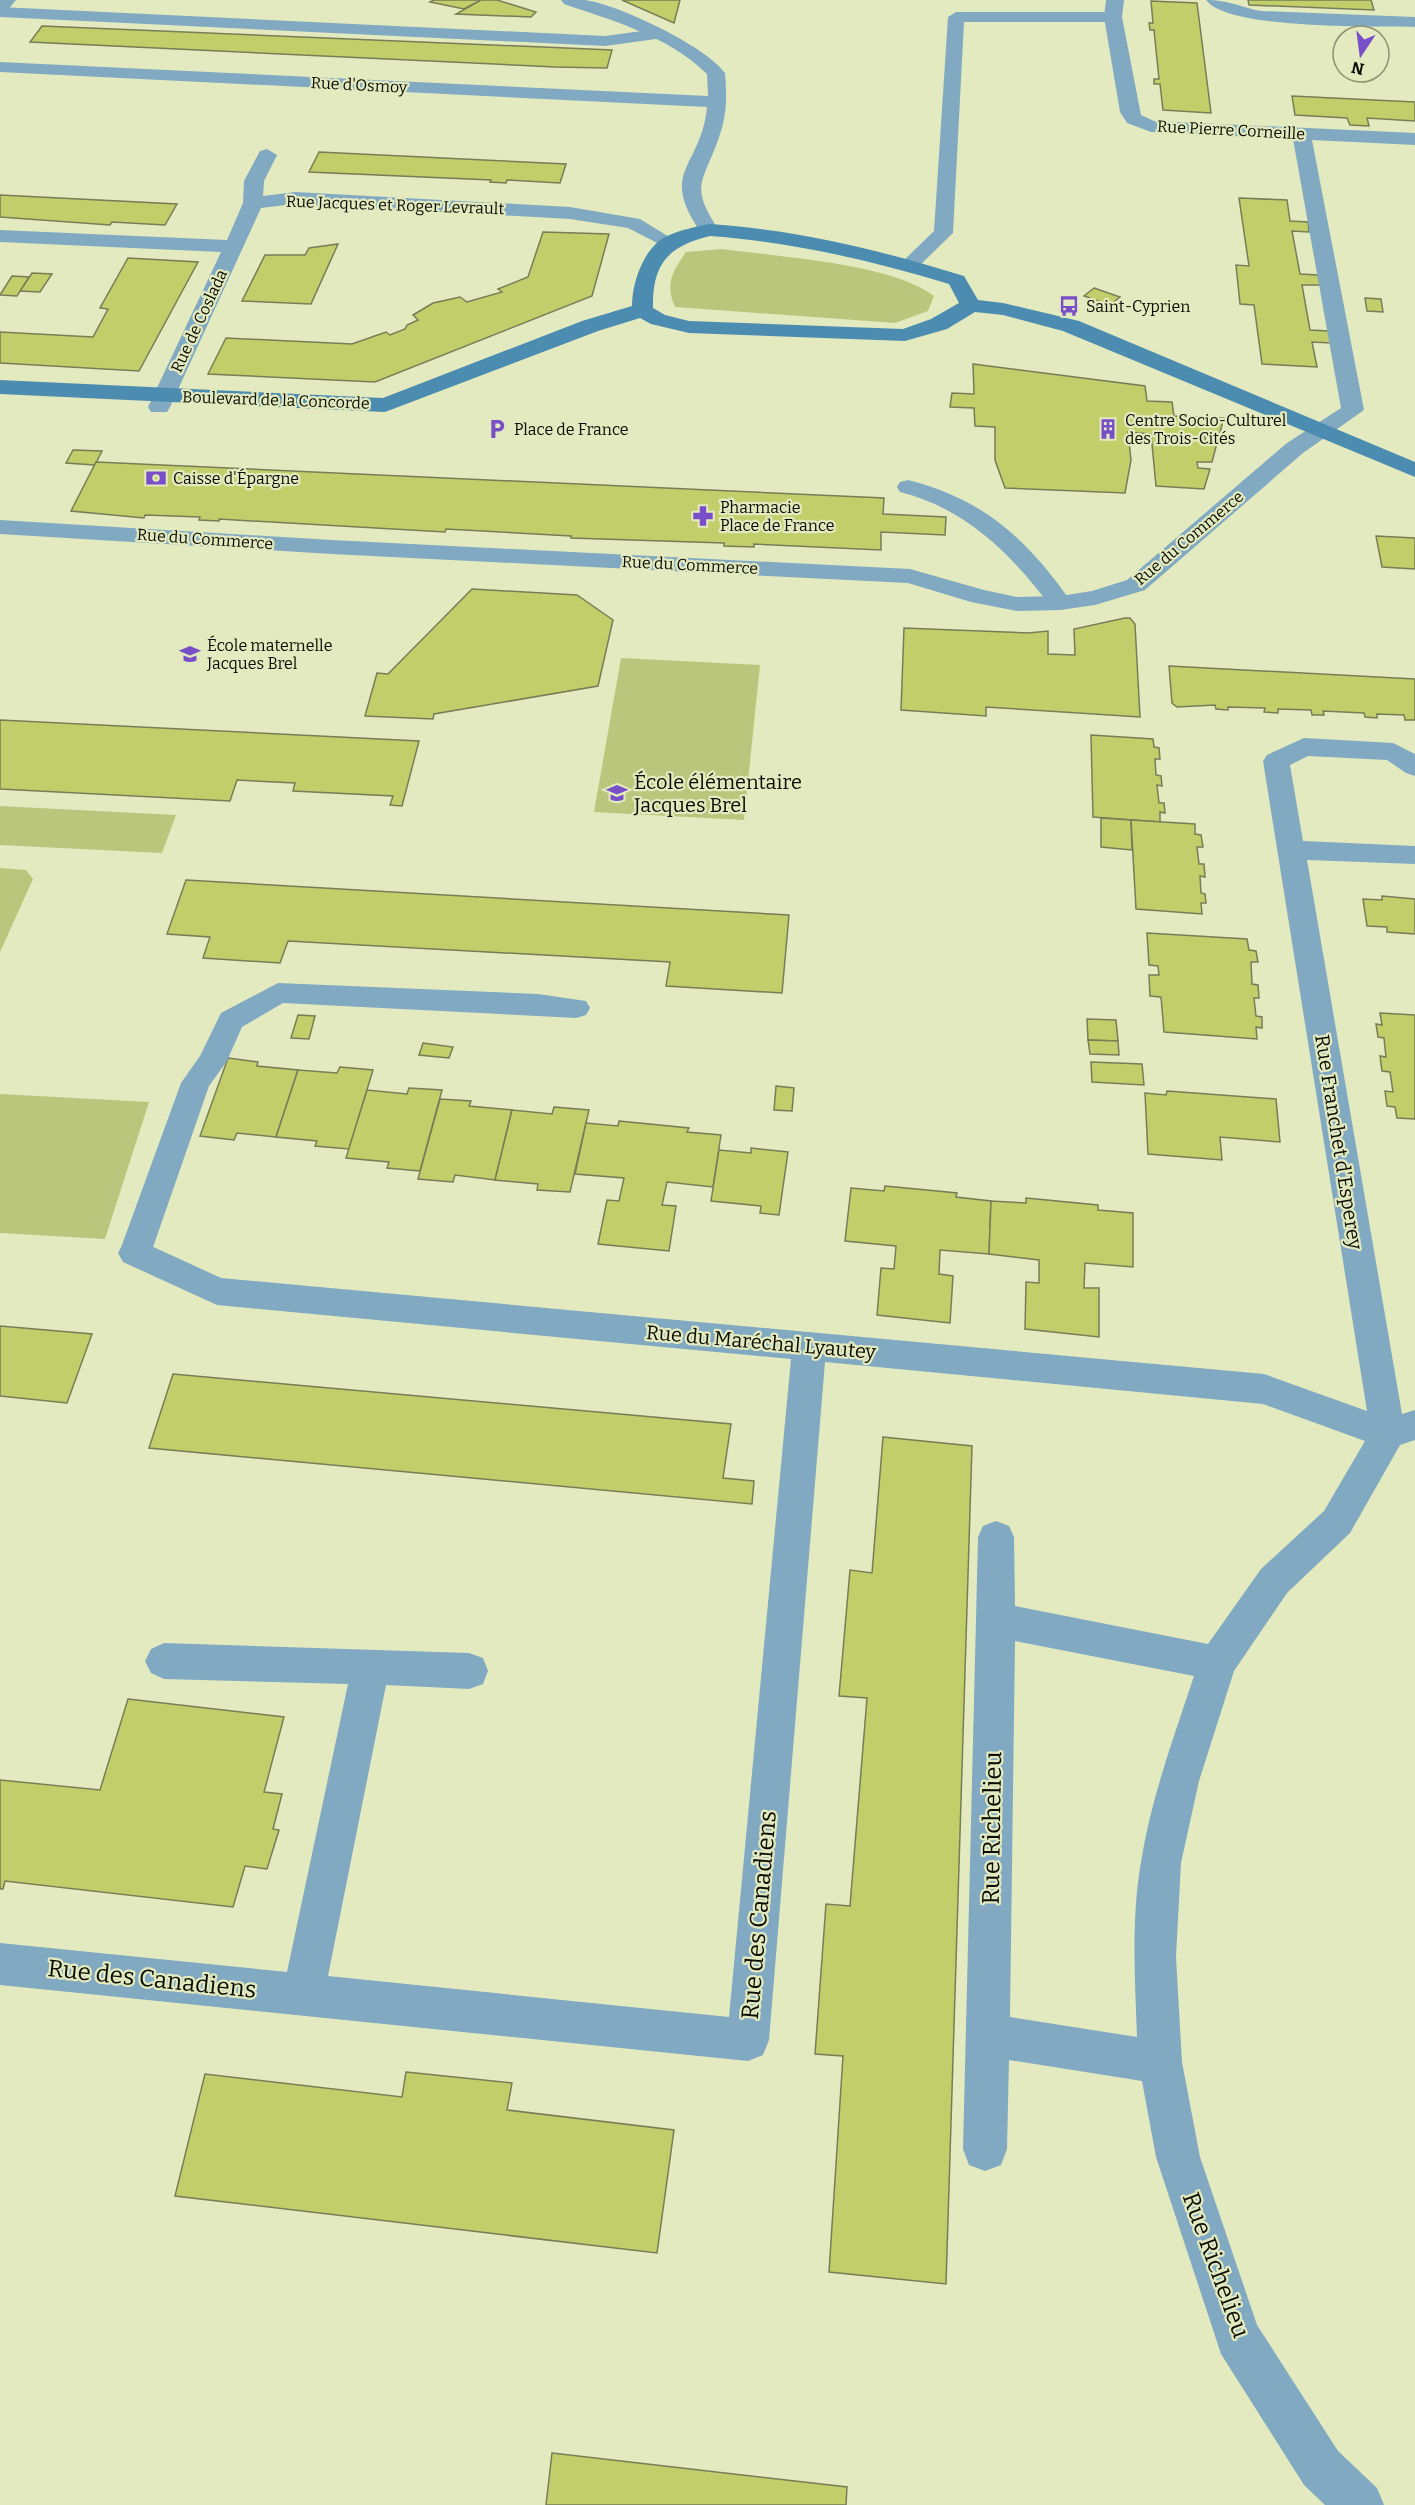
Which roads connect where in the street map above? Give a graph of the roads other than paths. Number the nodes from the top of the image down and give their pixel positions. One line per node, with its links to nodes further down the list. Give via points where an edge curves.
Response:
1 (7, 0): 5 (street)
2 (570, 0): 7 (street)
3 (1215, 0): 6 (street, via 1239,12 1261,16)
4 (1114, 9): 10 (street, Rue Pierre Corneille, via 1129,112 1134,119 1151,126); 18 (lane, via 956,17 944,233)
5 (0, 10): 7 (lane, via 605,40)
6 (1415, 22)
7 (656, 34): 9 (street, via 710,65 716,73)
8 (0, 67): 9 (street, Rue d'Osmoy)
9 (717, 102): 14 (street, via 714,122 689,188 693,210)
10 (1302, 134): 11 (street, Rue Pierre Corneille); 23 (street, Rue du Commerce, via 1353,410)
11 (1415, 139)
12 (267, 155): 13 (street, via 254,181)
13 (253, 203): 16 (street, Rue Jacques et Roger Levrault, via 295,198 570,213 633,224); 17 (street)
14 (709, 230): 16 (street); 18 (street, via 794,239)
15 (0, 236): 17 (street)
16 (669, 243): 20 (street, via 653,263 642,299)
17 (234, 246): 22 (street, Rue de Coslada)
18 (909, 265): 19 (street, via 957,280)
19 (971, 305): 20 (street, via 939,324 905,335 839,340 689,327 658,320); 23 (street, via 1071,326)
20 (643, 310): 22 (street, Boulevard de la Concorde, via 590,326 385,405)
21 (0, 387): 22 (street, Boulevard de la Concorde)
22 (162, 401)
23 (1320, 431): 24 (street); 27 (street, Rue du Commerce, via 1295,448 1136,585)
24 (1415, 470)
25 (908, 487): 27 (lane, via 958,502 1007,542 1038,573)
26 (0, 527): 27 (street, Rue du Commerce, via 910,576 1017,604)
27 (1060, 603)
28 (1415, 767): 29 (street, Rue Franchet d'Esperey, via 1393,752 1304,747 1276,761)
29 (1290, 850): 30 (street); 34 (street, Rue Franchet d'Esperey)
30 (1415, 855)
31 (576, 1008): 32 (lane, via 278,993 231,1020 212,1061 196,1083)
32 (135, 1253): 33 (street, Rue du Maréchal Lyautey, via 217,1291)
33 (809, 1346): 34 (street, Rue du Maréchal Lyautey, via 1264,1389); 42 (street, Rue des Canadiens, via 748,2040)
34 (1401, 1430): 38 (street, Rue Richelieu, via 1337,1522 1274,1581)
35 (996, 1537): 36 (street, Rue Richelieu)
36 (996, 1620): 38 (street); 43 (street, Rue Richelieu)
37 (164, 1661): 39 (street)
38 (1217, 1663): 44 (street, Rue Richelieu, via 1179,1781 1161,1863 1155,1957)
39 (372, 1667): 40 (street); 42 (street)
40 (469, 1671)
41 (0, 1964): 42 (street, Rue des Canadiens)
42 (303, 1994)
43 (988, 2035): 44 (street); 45 (street, Rue Richelieu)
44 (1160, 2062): 46 (street, Rue Richelieu, via 1178,2157 1238,2337 1321,2468)
45 (985, 2149)
46 (1359, 2505)

